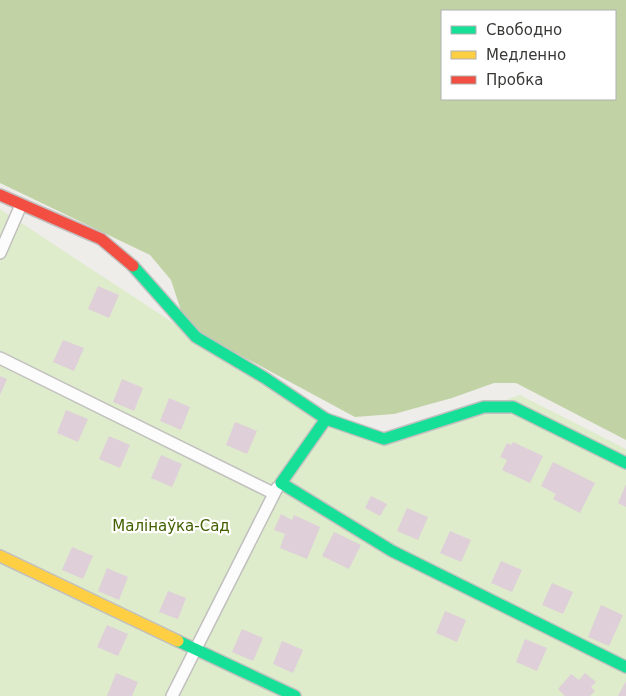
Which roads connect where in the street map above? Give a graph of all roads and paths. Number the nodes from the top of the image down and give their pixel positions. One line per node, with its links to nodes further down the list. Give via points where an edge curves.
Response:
1 (0, 195): 2 (street)
2 (21, 205): 3 (street); 5 (street, via 115,248 196,337)
3 (0, 252)
4 (0, 358): 8 (street)
5 (326, 419): 6 (street, via 384,439 484,408 513,407); 7 (street)
6 (626, 463)
7 (281, 483): 8 (street); 11 (street, via 392,551)
8 (273, 493): 10 (street)
9 (0, 556): 10 (street)
10 (195, 647): 12 (street); 13 (street)
11 (626, 667)
12 (172, 696)
13 (295, 696)

